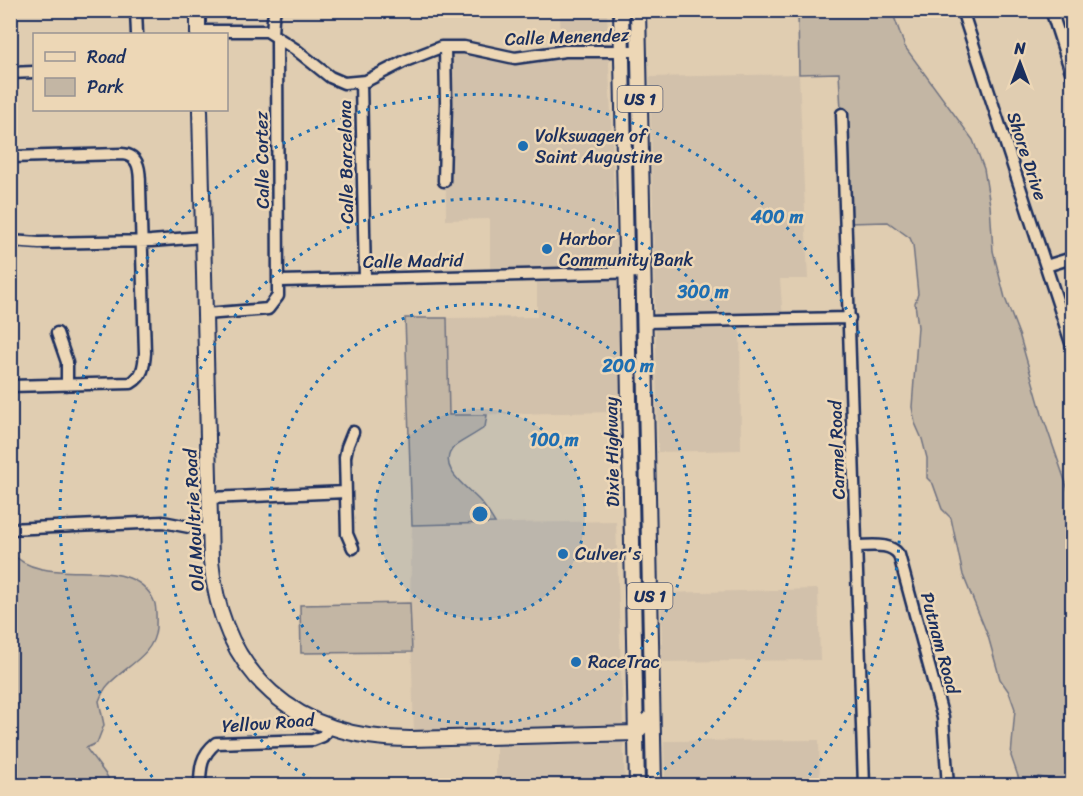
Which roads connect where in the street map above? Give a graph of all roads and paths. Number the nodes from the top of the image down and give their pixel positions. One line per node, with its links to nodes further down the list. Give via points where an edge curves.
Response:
1 (136, 10): 8 (street)
2 (198, 10): 9 (main road)
3 (275, 10): 10 (street, Calle Cortez)
4 (621, 10): 12 (main road, Dixie Highway / US 1)
5 (638, 10): 13 (main road, US 1)
6 (962, 10): 26 (street, Shore Drive)
7 (1051, 10): 16 (street)
8 (137, 33)
9 (198, 33): 10 (street, via 263,30)
10 (275, 36): 17 (street, via 340,82); 30 (street, Calle Cortez)
11 (445, 46): 12 (street, Calle Menendez, via 515,58 565,51); 17 (street, Calle Menendez); 21 (street)
12 (622, 51): 13 (street, Calle Menendez); 27 (main road, Dixie Highway / US 1)
13 (639, 51): 28 (main road, US 1)
14 (33, 72): 15 (street)
15 (10, 73)
16 (1072, 75)
17 (361, 82): 29 (street, Calle Barcelona)
18 (200, 111): 22 (main road, Old Moultrie Road)
19 (842, 114): 32 (street, Carmel Road)
20 (10, 157): 24 (street, via 132,156 140,171)
21 (444, 181)
22 (203, 237): 24 (street); 31 (main road, Old Moultrie Road)
23 (10, 241): 24 (street)
24 (141, 241): 36 (street, via 143,371 135,381 126,384)
25 (1072, 258): 26 (street)
26 (1046, 266): 35 (street, Shore Drive)
27 (627, 272): 28 (street, Calle Madrid); 29 (street, Calle Madrid); 42 (main road, Dixie Highway / US 1)
28 (644, 272): 33 (main road, US 1)
29 (365, 278): 30 (street, Calle Madrid)
30 (280, 281): 31 (street, via 278,296 268,309)
31 (205, 314): 41 (main road, Old Moultrie Road)
32 (849, 318): 33 (street); 45 (street, Carmel Road)
33 (645, 322): 39 (main road, US 1)
34 (57, 333): 36 (street, via 65,351)
35 (1072, 346)
36 (67, 385): 37 (street)
37 (10, 386)
38 (353, 432): 40 (street, via 345,457)
39 (648, 487): 42 (street); 47 (main road, US 1)
40 (346, 492): 41 (street); 46 (street, via 347,534)
41 (209, 498): 44 (main road, Old Moultrie Road)
42 (631, 500): 49 (main road, Dixie Highway / US 1)
43 (10, 529): 44 (street, via 163,522)
44 (210, 531): 48 (main road, Old Moultrie Road, via 217,605 240,655 273,693)
45 (856, 546): 53 (street, Carmel Road); 54 (street, Putnam Road, via 888,547 899,555 943,718)
46 (353, 548)
47 (652, 716): 49 (main road); 52 (main road, US 1)
48 (329, 727): 49 (main road, Old Moultrie Road, via 391,739); 50 (street, Yellow Road, via 323,736 313,740 216,743 202,759)
49 (636, 733): 51 (main road, Dixie Highway / US 1)
50 (200, 786)
51 (637, 786)
52 (654, 786)
53 (864, 786)
54 (948, 786)

